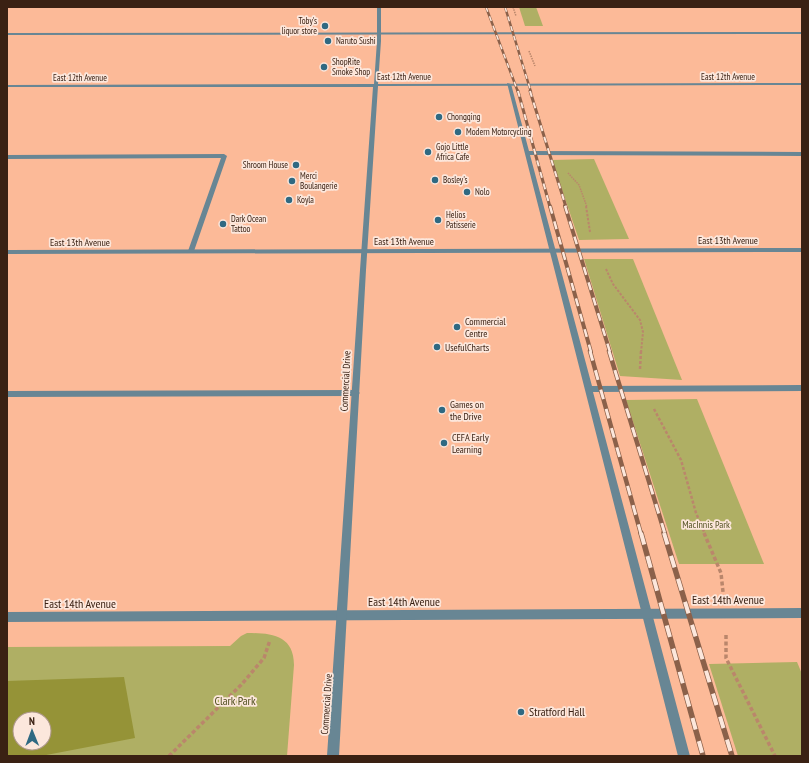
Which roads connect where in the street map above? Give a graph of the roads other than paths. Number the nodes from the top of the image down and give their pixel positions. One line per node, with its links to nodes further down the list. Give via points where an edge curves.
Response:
1 (379, 7): 4 (street, Commercial Drive)
2 (802, 33): 4 (street)
3 (7, 34): 4 (street)
4 (379, 34): 7 (street, Commercial Drive)
5 (509, 84): 6 (street, East 12th Avenue); 7 (street, East 12th Avenue); 9 (street)
6 (802, 84)
7 (376, 85): 8 (street, East 12th Avenue); 14 (street, Commercial Drive)
8 (7, 86)
9 (531, 153): 10 (street); 15 (street)
10 (802, 154)
11 (7, 157): 13 (street, via 224,156)
12 (802, 250): 15 (street, East 13th Avenue)
13 (191, 251): 14 (street, East 13th Avenue); 16 (street, East 13th Avenue)
14 (364, 251): 15 (street, East 13th Avenue); 19 (street, Commercial Drive)
15 (553, 251): 18 (street)
16 (7, 252)
17 (802, 388): 18 (street)
18 (589, 389): 22 (street)
19 (356, 393): 20 (street); 23 (street, Commercial Drive)
20 (7, 394)
21 (802, 612): 22 (street, East 14th Avenue)
22 (647, 613): 23 (street, East 14th Avenue); 26 (street)
23 (341, 616): 24 (street, East 14th Avenue); 25 (street, Commercial Drive)
24 (7, 617)
25 (334, 756)
26 (684, 756)

